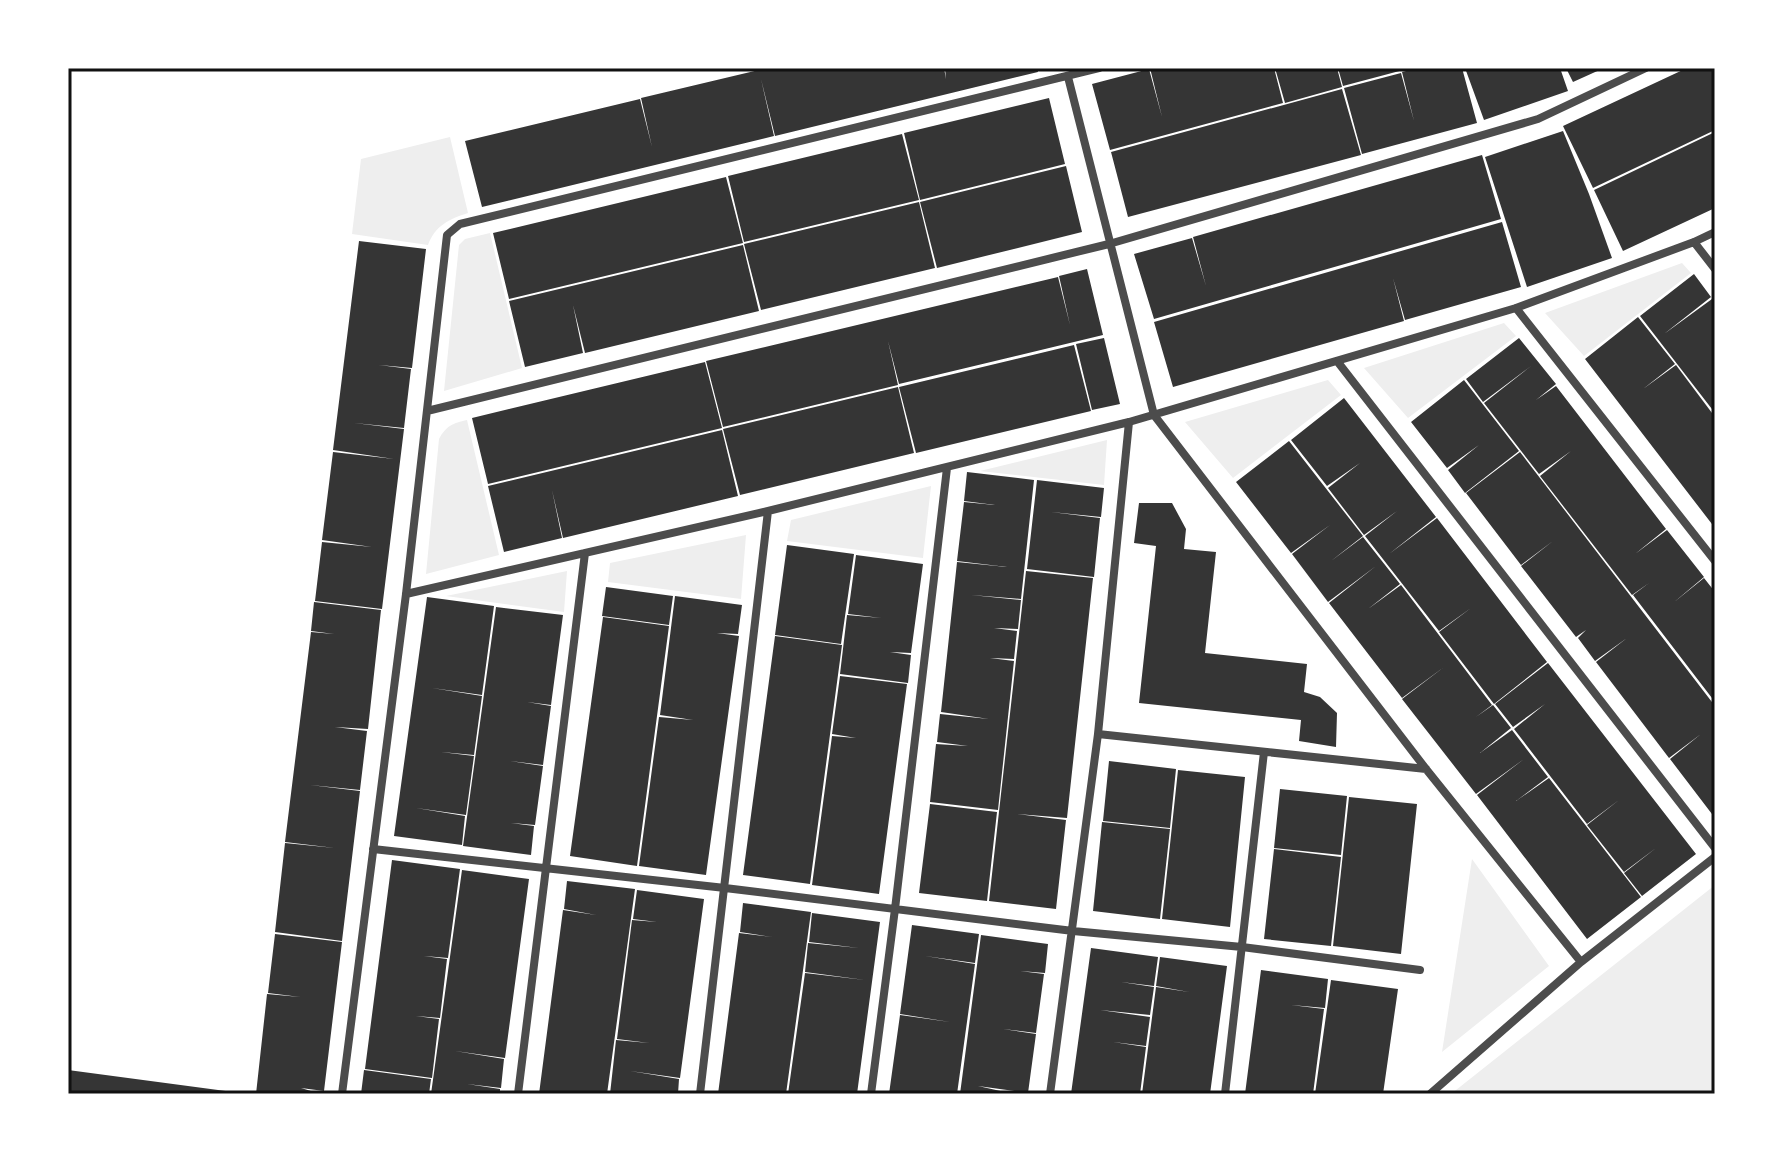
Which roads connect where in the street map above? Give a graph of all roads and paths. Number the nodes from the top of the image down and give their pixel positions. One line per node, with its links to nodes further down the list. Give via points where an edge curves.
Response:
1 (1099, 68): 3 (street)
2 (1646, 68): 6 (street, via 1538,119)
3 (1068, 77): 6 (street); 10 (street, via 460,224 447,235)
4 (1715, 232): 5 (street)
5 (1694, 242): 7 (street); 8 (street)
6 (1109, 244): 10 (street); 11 (street)
7 (1715, 269)
8 (1516, 308): 9 (street); 16 (street)
9 (1337, 361): 11 (street); 21 (street)
10 (427, 411): 17 (street)
11 (1154, 415): 12 (street); 20 (street)
12 (1129, 422): 13 (street); 18 (street)
13 (947, 468): 14 (street); 26 (street)
14 (768, 511): 15 (street); 25 (street)
15 (585, 553): 17 (street); 24 (street)
16 (1715, 561)
17 (406, 594): 22 (street)
18 (1098, 734): 19 (street); 27 (street)
19 (1264, 752): 20 (street); 28 (street)
20 (1426, 769): 29 (street)
21 (1715, 848)
22 (373, 849): 24 (street); 31 (street)
23 (1715, 857): 29 (street)
24 (548, 868): 25 (street); 32 (street)
25 (725, 888): 26 (street); 33 (street)
26 (895, 909): 27 (street); 34 (street)
27 (1073, 931): 28 (street); 35 (street)
28 (1242, 947): 30 (street); 36 (street)
29 (1581, 962): 37 (street)
30 (1420, 970)
31 (342, 1094)
32 (518, 1094)
33 (700, 1094)
34 (871, 1094)
35 (1050, 1094)
36 (1225, 1094)
37 (1430, 1094)

